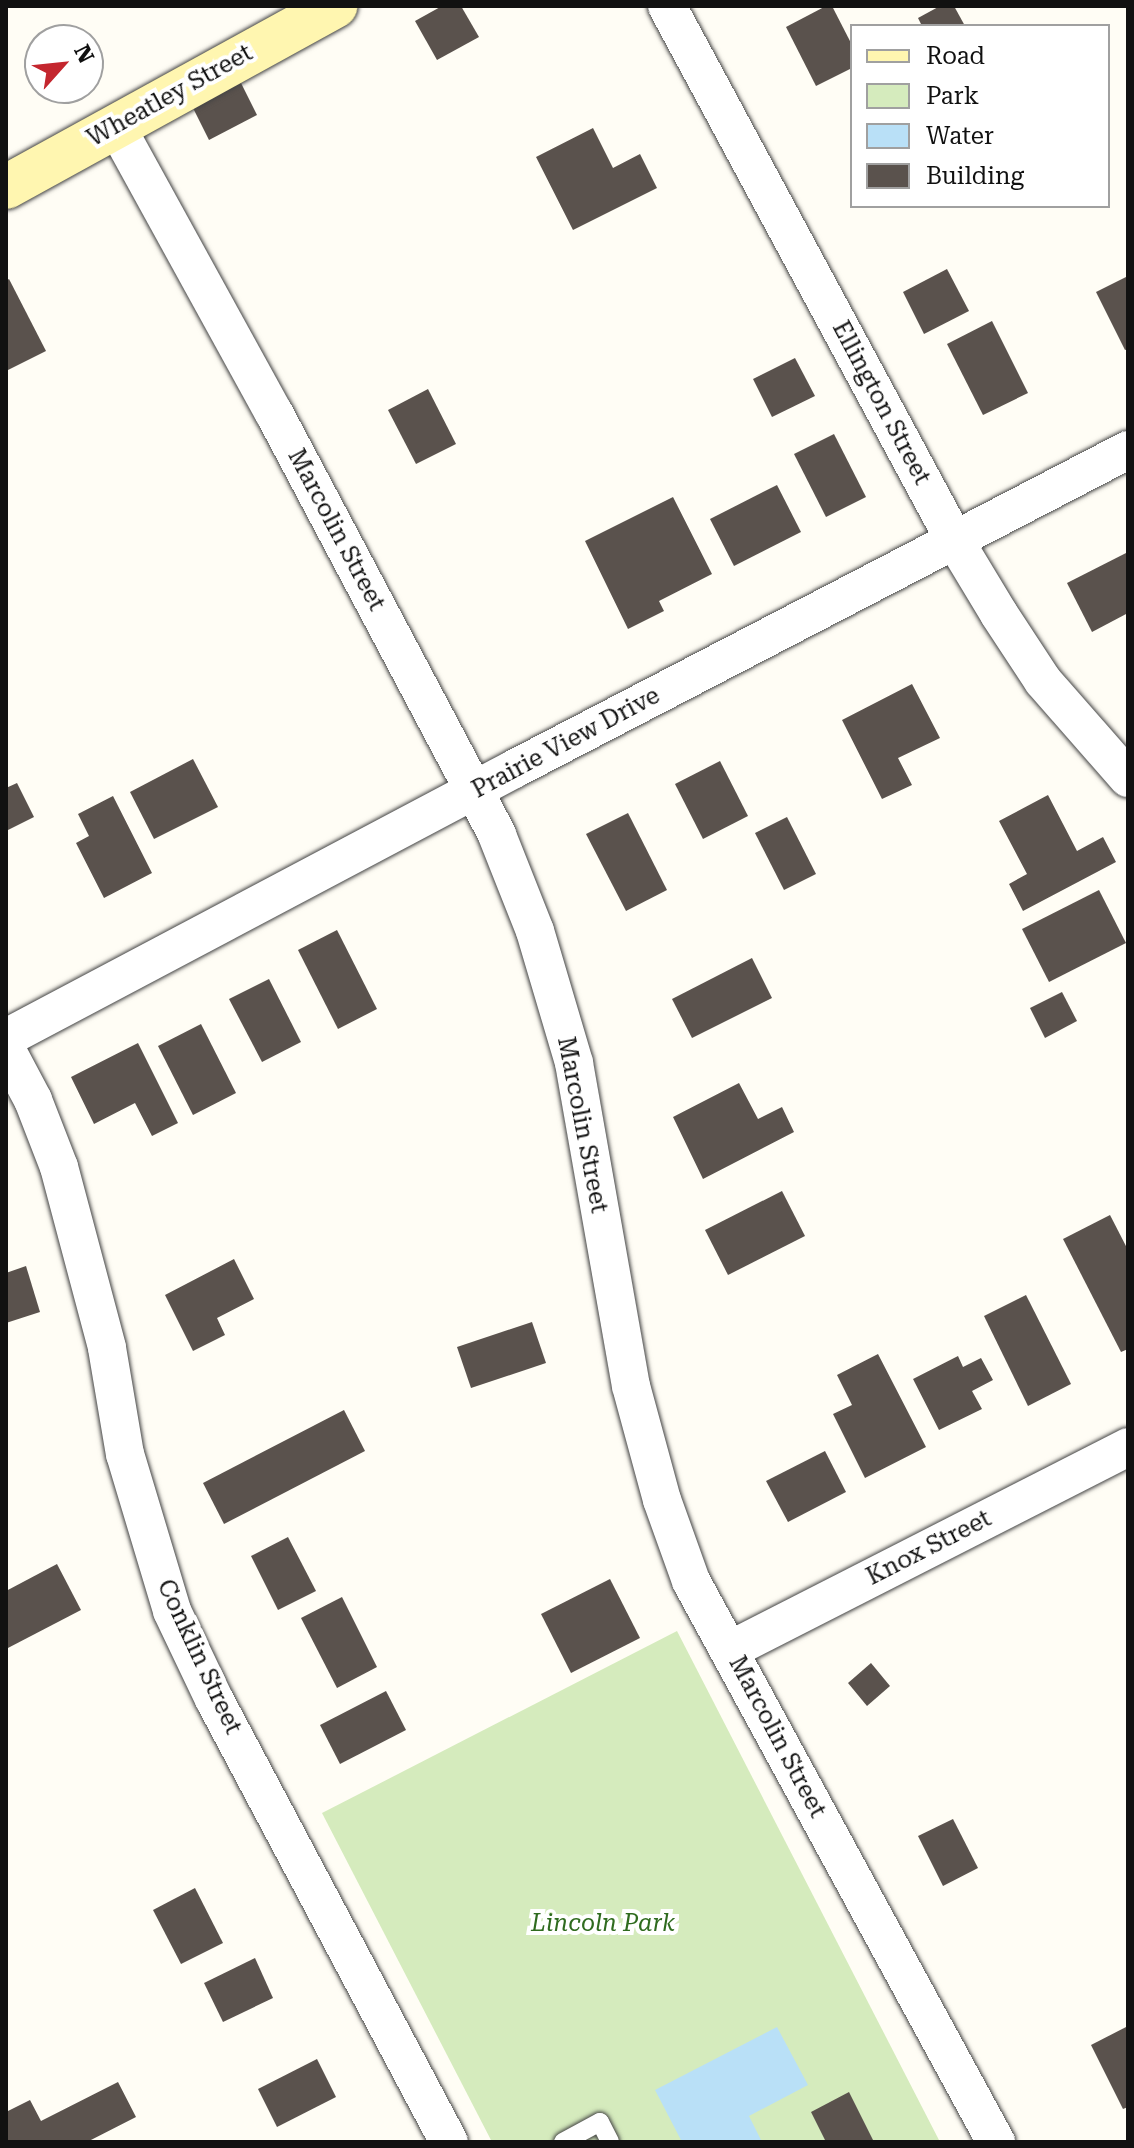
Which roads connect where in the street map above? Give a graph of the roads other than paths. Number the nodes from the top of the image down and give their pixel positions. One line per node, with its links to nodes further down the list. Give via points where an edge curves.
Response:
1 (335, 6): 3 (main road, Wheatley Street)
2 (667, 6): 6 (street, Ellington Street)
3 (116, 126): 4 (main road, Wheatley Street); 8 (street, Marcolin Street)
4 (6, 187)
5 (1128, 450): 6 (street, Prairie View Drive)
6 (955, 541): 7 (street, Ellington Street, via 1043,681); 8 (street, Prairie View Drive)
7 (1128, 778)
8 (475, 792): 9 (street, Prairie View Drive); 12 (street, Marcolin Street, via 535,931 574,1063 631,1386 662,1500 691,1581)
9 (6, 1038)
10 (6, 1049): 13 (street, Conklin Street, via 33,1100 81,1238 125,1454 172,1611)
11 (1128, 1447): 12 (street, Knox Street)
12 (730, 1650): 16 (street, Marcolin Street)
13 (449, 2142)
14 (563, 2142): 15 (lane, via 600,2122)
15 (610, 2142)
16 (996, 2142)

